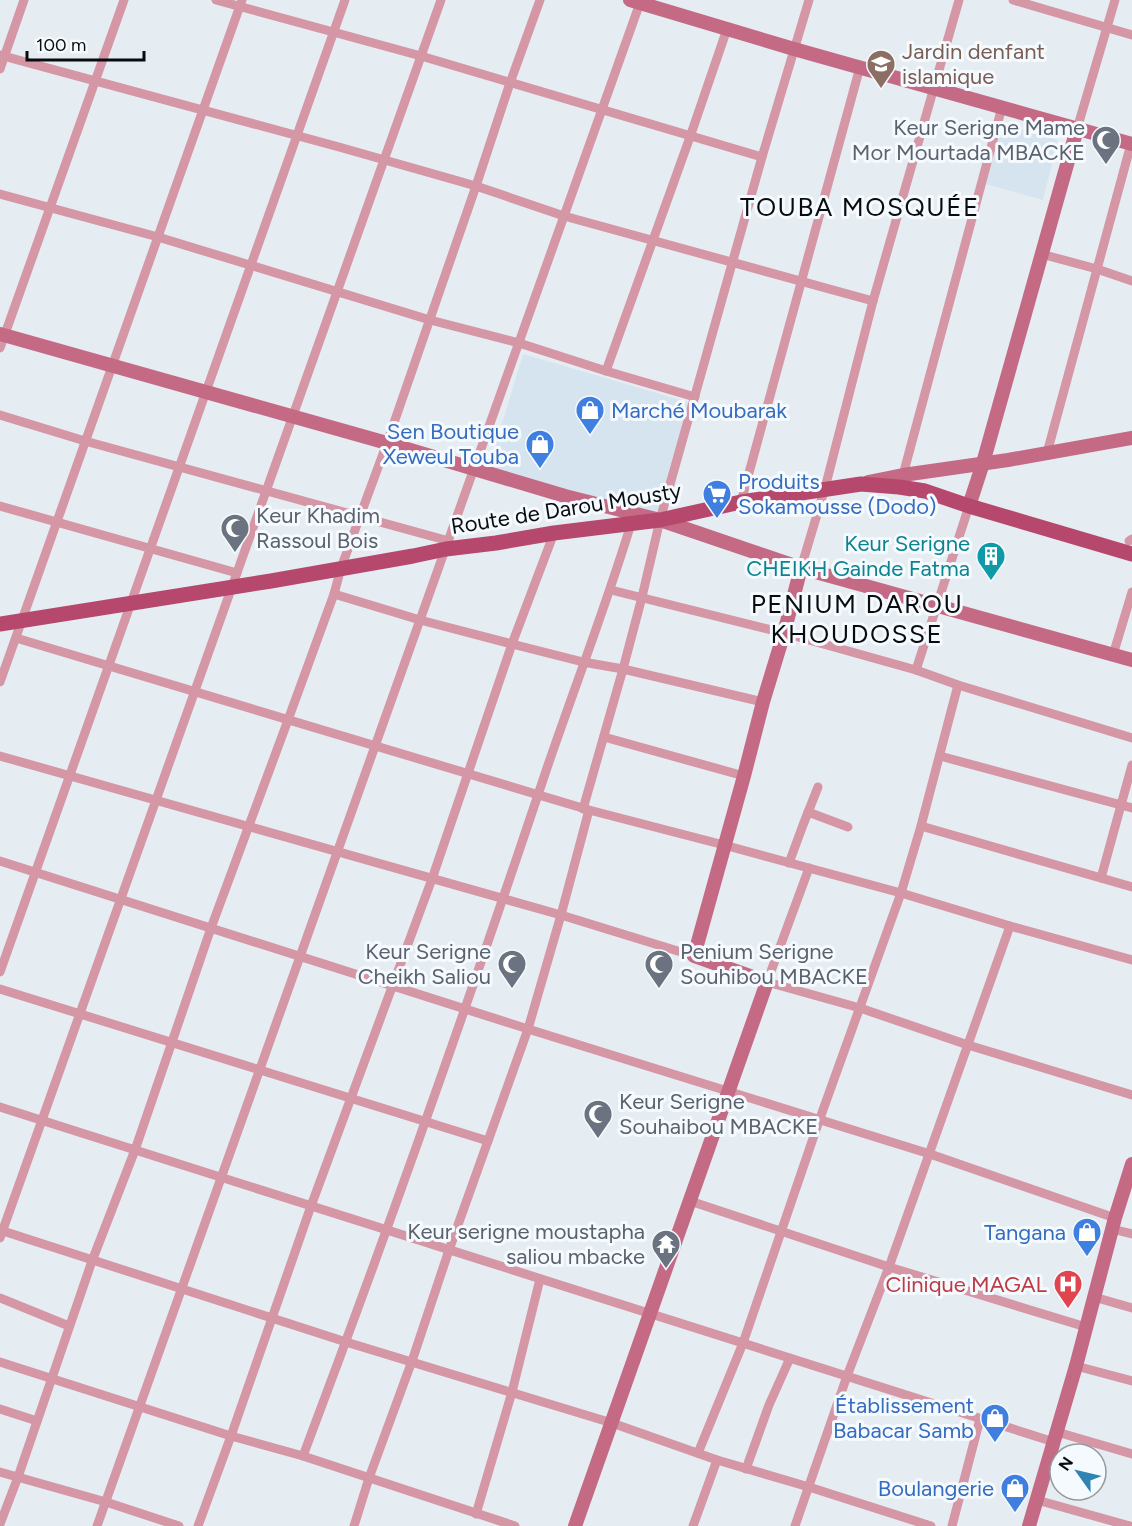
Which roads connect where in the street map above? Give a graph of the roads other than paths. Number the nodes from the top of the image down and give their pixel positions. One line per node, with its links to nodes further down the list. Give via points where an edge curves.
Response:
1 (24, 0): 18 (street)
2 (124, 0): 22 (street)
3 (216, 0): 12 (street)
4 (345, 0): 15 (street)
5 (441, 0): 19 (street)
6 (540, 0): 23 (street)
7 (808, 0): 17 (street)
8 (959, 0): 24 (street)
9 (1013, 0): 13 (street)
10 (1115, 0): 13 (street)
11 (637, 1): 14 (street); 26 (street)
12 (241, 3): 15 (street); 27 (street)
13 (1108, 27): 16 (street); 28 (street)
14 (727, 29): 17 (street); 30 (street)
15 (334, 32): 19 (street); 29 (street)
16 (1132, 34)
17 (795, 49): 20 (street); 32 (street)
18 (2, 56): 21 (street); 22 (street)
19 (421, 56): 23 (street); 33 (street)
20 (860, 67): 24 (street); 45 (street)
21 (0, 69)
22 (95, 82): 27 (street); 36 (street)
23 (510, 83): 26 (street); 34 (street)
24 (934, 88): 25 (street); 47 (street)
25 (1002, 107): 28 (street); 64 (street)
26 (602, 110): 30 (street); 37 (street)
27 (203, 111): 29 (street); 38 (street)
28 (1077, 129): 31 (street); 40 (street)
29 (297, 135): 33 (street); 42 (street)
30 (690, 137): 32 (street); 39 (street)
31 (1131, 144): 43 (street)
32 (762, 157): 41 (street)
33 (384, 161): 34 (street); 46 (street)
34 (476, 186): 37 (street); 48 (street)
35 (0, 194): 36 (street)
36 (50, 208): 38 (street); 49 (street)
37 (564, 216): 39 (street); 50 (street)
38 (158, 237): 42 (street); 51 (street)
39 (653, 240): 41 (street); 52 (street)
40 (1041, 254): 43 (street); 61 (street)
41 (733, 262): 45 (street); 54 (street)
42 (251, 266): 46 (street); 53 (street)
43 (1097, 269): 44 (street); 60 (street)
44 (1132, 281)
45 (801, 282): 47 (street); 68 (street)
46 (337, 292): 48 (street); 56 (street)
47 (873, 301): 66 (street)
48 (430, 320): 50 (street); 59 (street)
49 (2, 339): 51 (street)
50 (519, 343): 52 (street); 63 (street)
51 (112, 366): 53 (street); 58 (street)
52 (606, 371): 54 (street)
53 (206, 392): 56 (street); 62 (street)
54 (695, 397): 72 (street)
55 (0, 415): 58 (street)
56 (292, 417): 59 (street); 67 (street)
57 (1132, 438): 60 (street)
58 (86, 441): 62 (street); 73 (street)
59 (387, 443): 63 (street); 71 (street)
60 (1047, 453): 61 (street)
61 (983, 463): 64 (street); 70 (street)
62 (180, 466): 67 (street); 78 (street)
63 (474, 469): 72 (street); 77 (street)
64 (903, 475): 65 (street)
65 (861, 484): 66 (main road, Route de Darou Mousty); 70 (main road, Route de Darou Mousty, via 925,491)
66 (825, 488): 68 (main road, Route de Darou Mousty); 80 (street)
67 (266, 490): 71 (street); 81 (street)
68 (741, 502): 72 (main road, Route de Darou Mousty)
69 (0, 506): 73 (street)
70 (969, 506): 76 (main road, Route de Darou Mousty); 87 (street)
71 (360, 516): 77 (street); 79 (street)
72 (660, 520): 74 (main road, Route de Darou Mousty); 80 (street); 85 (street)
73 (57, 522): 78 (street); 88 (street)
74 (631, 524): 75 (main road, Route de Darou Mousty); 82 (street)
75 (554, 533): 77 (main road, Route de Darou Mousty, via 496,543); 93 (street)
76 (1131, 544)
77 (447, 545): 79 (main road, Route de Darou Mousty, via 413,556); 89 (street)
78 (151, 549): 81 (street); 86 (street)
79 (341, 568): 81 (main road, Route de Darou Mousty, via 270,581); 84 (street)
80 (801, 568): 87 (street); 91 (street)
81 (235, 580): 86 (main road, Route de Darou Mousty); 102 (street)
82 (610, 590): 85 (street); 96 (street)
83 (1132, 592): 94 (street)
84 (333, 594): 89 (street); 104 (street)
85 (642, 597): 91 (street); 98 (street)
86 (131, 604): 88 (main road, Route de Darou Mousty); 97 (street)
87 (937, 606): 94 (street); 99 (street)
88 (22, 620): 90 (main road, Route de Darou Mousty); 92 (street)
89 (420, 620): 93 (street); 107 (street)
90 (0, 624)
91 (784, 633): 99 (street); 103 (street)
92 (15, 638): 97 (street); 100 (street)
93 (512, 644): 96 (street); 111 (street)
94 (1113, 655): 95 (street)
95 (1132, 660)
96 (583, 662): 98 (street); 115 (street)
97 (109, 666): 102 (street); 112 (street)
98 (623, 669): 103 (street); 105 (street)
99 (916, 670): 101 (street)
100 (0, 681)
101 (958, 685): 106 (street); 109 (street)
102 (195, 692): 104 (street); 116 (street)
103 (763, 702): 113 (street)
104 (288, 720): 107 (street); 122 (street)
105 (604, 737): 113 (street); 119 (street)
106 (1132, 738)
107 (375, 746): 111 (street); 125 (street)
108 (0, 756): 112 (street)
109 (940, 756): 117 (street); 121 (street)
110 (1132, 765): 117 (street)
111 (468, 774): 115 (street); 131 (street)
112 (70, 776): 116 (street); 129 (street)
113 (744, 776): 124 (street)
114 (818, 787): 120 (street)
115 (538, 795): 119 (street); 135 (street)
116 (156, 800): 122 (street); 134 (street)
117 (1121, 804): 118 (street); 130 (street)
118 (1132, 808)
119 (586, 810): 124 (street); 136 (street)
120 (808, 812): 123 (street); 127 (street)
121 (921, 826): 130 (street); 133 (street)
122 (249, 827): 125 (street); 138 (street)
123 (848, 827)
124 (724, 845): 127 (street); 139 (street)
125 (338, 852): 131 (street); 140 (street)
126 (0, 861): 129 (street)
127 (789, 863): 128 (street)
128 (808, 868): 133 (street); 143 (street)
129 (35, 872): 134 (street); 142 (street)
130 (1101, 878): 132 (street)
131 (432, 879): 135 (street); 144 (street)
132 (1132, 887)
133 (901, 893): 137 (street); 146 (street)
134 (121, 899): 138 (street); 148 (street)
135 (503, 899): 136 (street); 147 (street)
136 (561, 915): 139 (street); 149 (street)
137 (1010, 927): 141 (street); 151 (street)
138 (211, 928): 140 (street); 150 (street)
139 (694, 956): 143 (street)
140 (300, 957): 144 (street); 152 (street)
141 (1132, 960)
142 (0, 972)
143 (768, 982): 146 (street); 153 (street)
144 (392, 986): 147 (street); 155 (street)
145 (0, 989): 148 (street)
146 (860, 1008): 151 (street); 158 (street)
147 (464, 1009): 149 (street); 159 (street)
148 (80, 1014): 150 (street); 157 (street)
149 (528, 1029): 153 (street); 160 (street)
150 (172, 1043): 152 (street); 161 (street)
151 (968, 1045): 154 (street); 162 (street)
152 (260, 1070): 155 (street); 164 (street)
153 (729, 1093): 158 (street); 165 (street)
154 (1132, 1095)
155 (351, 1099): 159 (street); 166 (street)
156 (0, 1107): 157 (street)
157 (42, 1120): 161 (street); 170 (street)
158 (819, 1121): 162 (street); 169 (street)
159 (424, 1122): 160 (street); 168 (street)
160 (488, 1142): 172 (street)
161 (135, 1150): 164 (street); 173 (street)
162 (930, 1154): 167 (street); 174 (street)
163 (1132, 1164): 167 (street)
164 (222, 1177): 166 (street); 176 (street)
165 (690, 1201): 169 (street); 180 (street)
166 (311, 1206): 168 (street); 181 (street)
167 (1114, 1224): 171 (street); 177 (street)
168 (386, 1230): 172 (street); 184 (street)
169 (782, 1231): 174 (street); 185 (street)
170 (1, 1233): 173 (street)
171 (1132, 1234)
172 (449, 1250): 175 (street); 187 (street)
173 (92, 1261): 176 (street); 182 (street)
174 (889, 1267): 183 (street); 190 (street)
175 (540, 1279): 180 (street); 193 (street)
176 (182, 1290): 181 (street); 194 (street)
177 (1094, 1297): 179 (street); 183 (street)
178 (0, 1298): 182 (street)
179 (1132, 1308)
180 (651, 1314): 185 (street); 198 (street)
181 (272, 1318): 184 (street); 199 (street)
182 (69, 1326): 191 (street)
183 (1086, 1327): 189 (street)
184 (346, 1342): 187 (street); 203 (street)
185 (743, 1343): 186 (street); 201 (street)
186 (790, 1358): 190 (street); 205 (street)
187 (412, 1361): 193 (street); 208 (street)
188 (0, 1362): 191 (street)
189 (1076, 1366): 192 (street); 200 (street)
190 (847, 1376): 196 (street); 209 (street)
191 (51, 1380): 194 (street); 197 (street)
192 (1132, 1381)
193 (512, 1392): 198 (street); 212 (street)
194 (140, 1406): 199 (street); 211 (street)
195 (0, 1409): 197 (street)
196 (980, 1419): 200 (street); 223 (street)
197 (37, 1421): 207 (street)
198 (612, 1423): 201 (street); 219 (street)
199 (231, 1436): 203 (street); 216 (street)
200 (1056, 1437): 202 (street); 210 (street)
201 (698, 1454): 204 (street)
202 (1132, 1454)
203 (303, 1456): 208 (street)
204 (717, 1460): 205 (street); 220 (street)
205 (746, 1469): 209 (street)
206 (0, 1472): 207 (street)
207 (18, 1477): 211 (street); 213 (street)
208 (369, 1478): 212 (street); 217 (street)
209 (809, 1487): 221 (street); 222 (street)
210 (1037, 1500): 224 (street); 225 (street)
211 (106, 1502): 214 (street); 215 (street)
212 (476, 1514): 218 (street)
213 (0, 1524)
214 (97, 1526)
215 (179, 1526)
216 (198, 1526)
217 (354, 1526)
218 (515, 1526)
219 (575, 1526)
220 (693, 1526)
221 (795, 1526)
222 (931, 1526)
223 (952, 1526)
224 (1029, 1526)
225 (1130, 1526)

